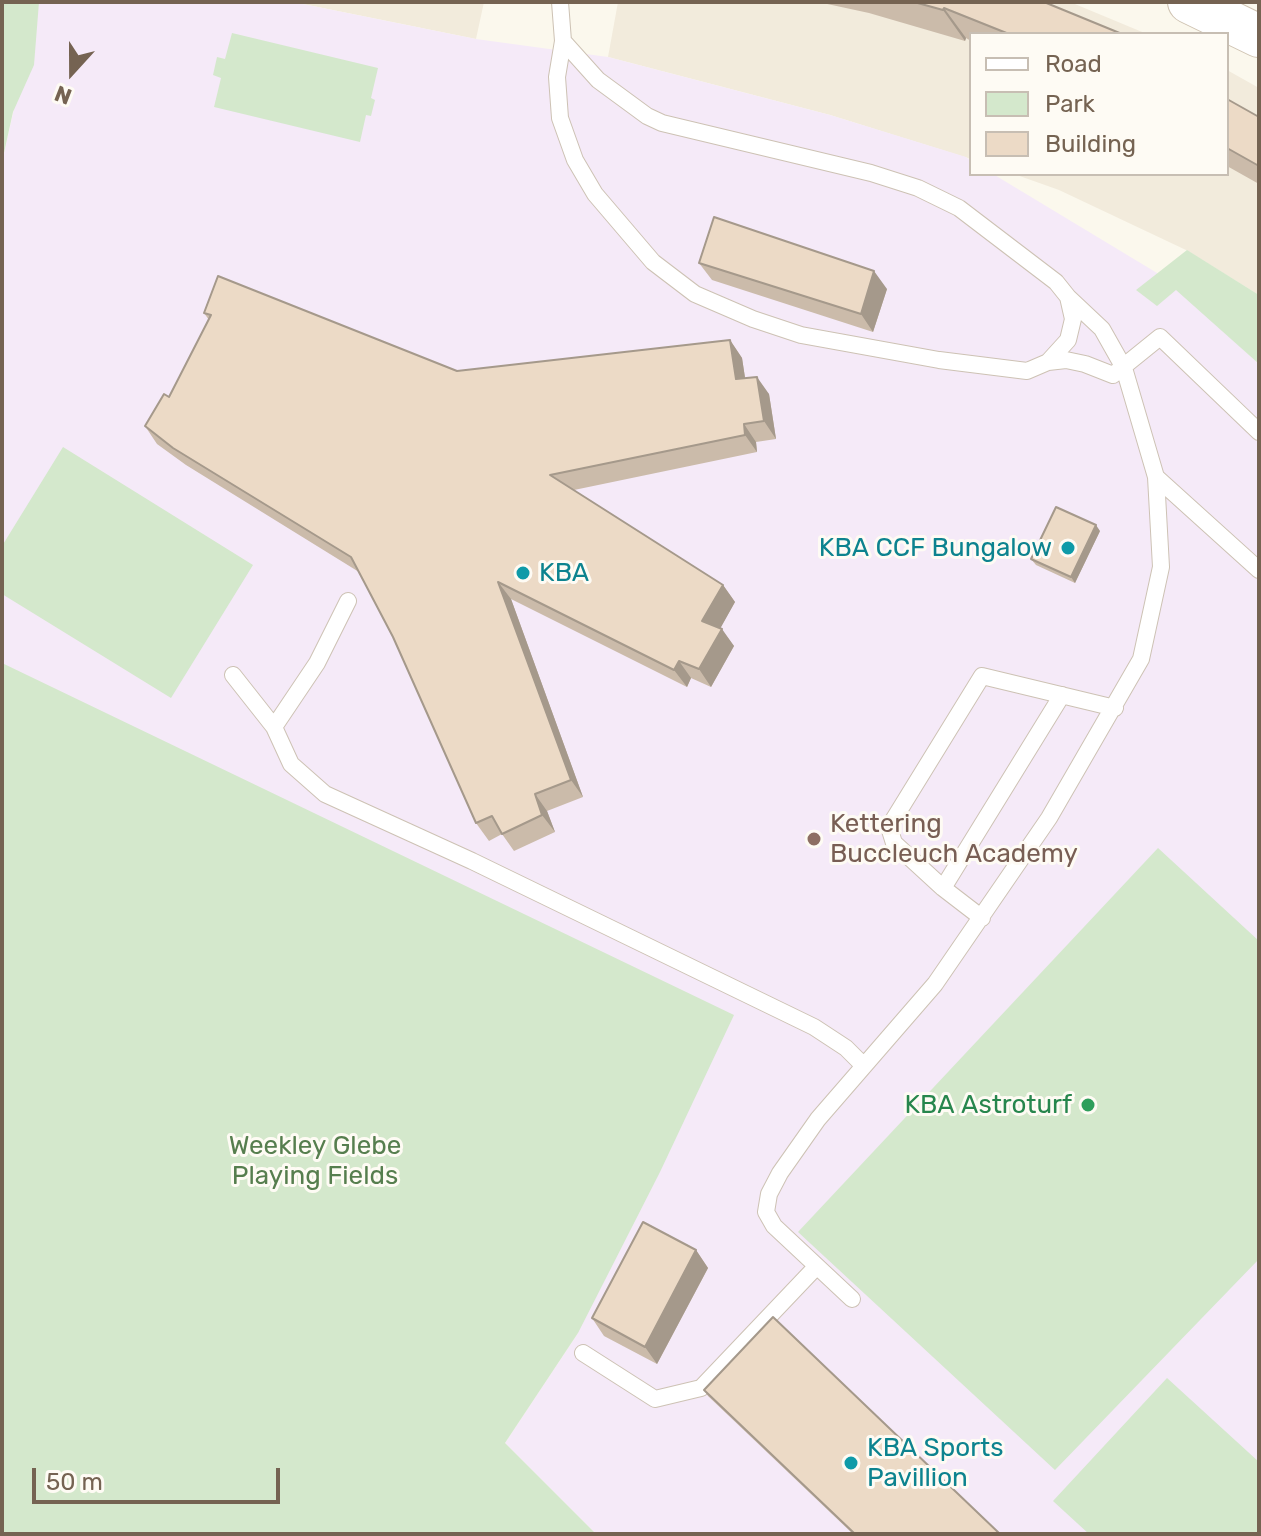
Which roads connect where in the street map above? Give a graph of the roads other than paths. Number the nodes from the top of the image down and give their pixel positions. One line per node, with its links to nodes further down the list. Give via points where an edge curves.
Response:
1 (560, 2): 4 (lane)
2 (1189, 2): 3 (street)
3 (1259, 36)
4 (563, 41): 5 (lane, via 598,80 662,123 871,173 959,208 1056,282); 6 (lane, via 557,77 560,118 575,160 595,194 653,262 695,294 801,335 1027,371)
5 (1068, 297): 6 (lane, via 1073,319 1068,340); 7 (lane, via 1102,329)
6 (1048, 362): 7 (lane, via 1066,360 1113,375)
7 (1124, 368): 8 (lane, via 1160,337); 9 (lane)
8 (1259, 432)
9 (1156, 477): 10 (lane); 14 (lane, via 1161,567 1141,659)
10 (1259, 570)
11 (348, 601): 15 (lane, via 317,663)
12 (233, 675): 15 (lane)
13 (1062, 695): 14 (lane); 16 (lane); 16 (lane, via 982,676 904,801 889,827 894,843)
14 (1115, 708): 17 (lane)
15 (274, 727): 18 (lane, via 291,764 325,794 814,1027)
16 (943, 888): 17 (lane)
17 (982, 918): 18 (lane, via 935,984)
18 (863, 1065): 19 (lane, via 818,1119 769,1194 766,1212 774,1226)
19 (816, 1267): 20 (lane); 21 (lane, via 701,1388 655,1399)
20 (852, 1299)
21 (583, 1353)

